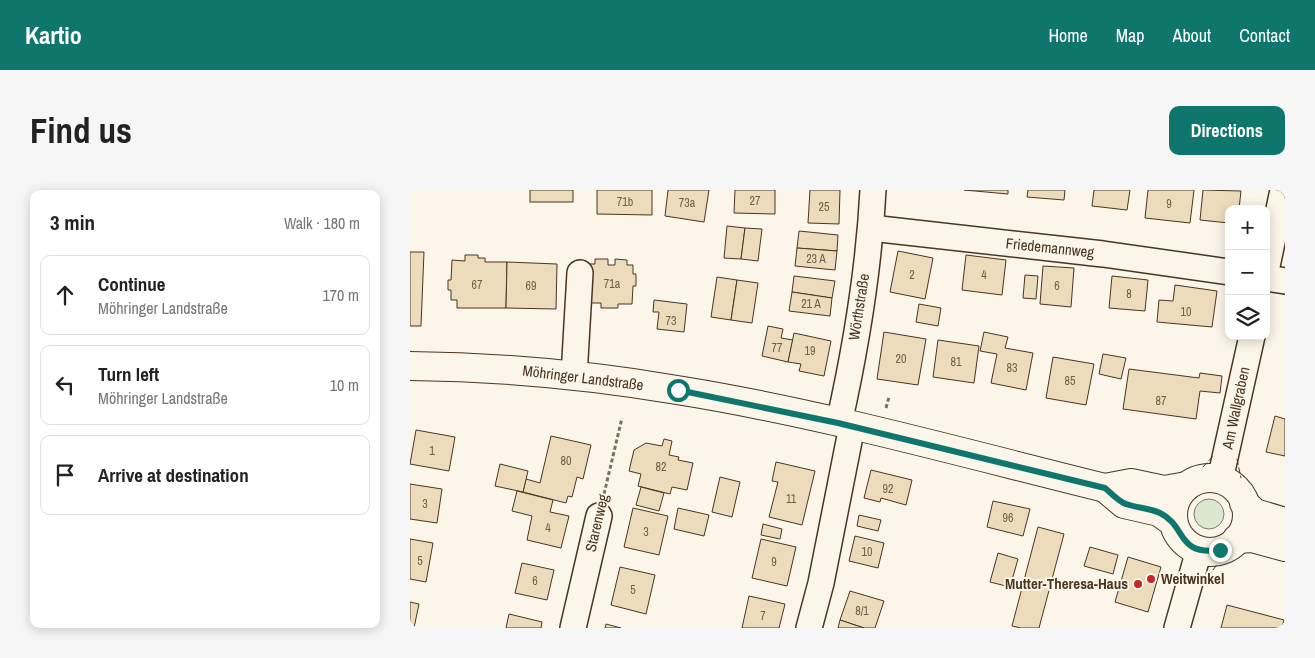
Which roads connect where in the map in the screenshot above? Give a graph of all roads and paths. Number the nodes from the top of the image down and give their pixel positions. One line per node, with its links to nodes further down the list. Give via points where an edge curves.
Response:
1 (873, 190): 3 (street, Wörthstraße)
2 (1283, 190): 4 (street)
3 (871, 228): 5 (street, Friedemannweg); 13 (street, Wörthstraße, via 847,386)
4 (1270, 251)
5 (1225, 271)
6 (580, 273): 11 (street)
7 (1270, 278): 8 (street)
8 (1285, 280)
9 (1251, 340): 14 (street, Am Wallgraben)
10 (410, 366): 11 (main road, Möhringer Landstraße, via 520,370)
11 (574, 376): 13 (main road, Möhringer Landstraße, via 678,390)
12 (622, 418): 18 (path, Starenweg)
13 (845, 424): 16 (main road, Möhringer Landstraße); 25 (street, Wörthstraße, via 821,583)
14 (1220, 480): 15 (main road, Möhringer Landstraße, via 1203,479); 17 (main road, via 1239,493)
15 (1187, 486): 16 (main road, Möhringer Landstraße, via 1164,490 1131,483); 19 (main road, via 1174,506)
16 (1105, 488): 19 (main road, Möhringer Landstraße, via 1124,504 1159,512)
17 (1244, 502): 20 (main road, via 1255,514); 21 (main road, via 1246,522)
18 (599, 516): 24 (street, Starenweg)
19 (1174, 522): 23 (main road, via 1185,542)
20 (1285, 522)
21 (1238, 539): 22 (main road, via 1252,538); 23 (main road, via 1220,550)
22 (1285, 547)
23 (1199, 550): 26 (street)
24 (573, 628)
25 (809, 628)
26 (1177, 628)

